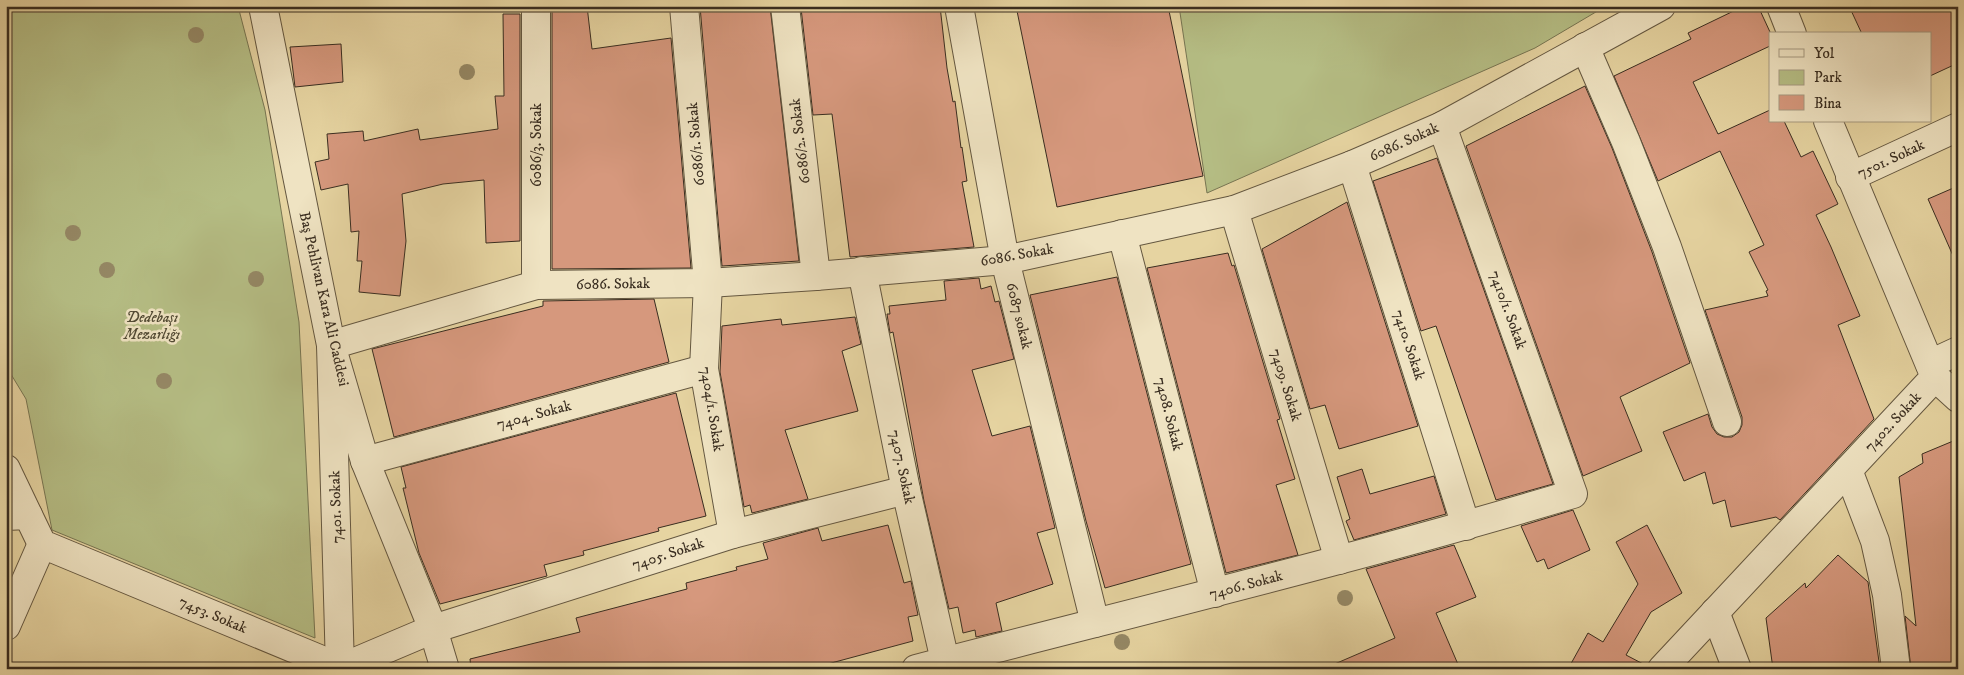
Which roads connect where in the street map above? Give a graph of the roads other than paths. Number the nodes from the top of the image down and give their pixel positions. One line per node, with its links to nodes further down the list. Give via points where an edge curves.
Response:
1 (263, 6): 22 (street, Baş Pehlivan Kara Ali Caddesi)
2 (536, 6): 21 (street, 6086/3. Sokak)
3 (684, 6): 20 (street, 6086/1. Sokak)
4 (784, 6): 19 (street, 6086/2. Sokak)
5 (959, 6): 17 (street, 6087 sokak)
6 (1661, 6): 9 (street, 6086. Sokak)
7 (1781, 6): 8 (street)
8 (1791, 32)
9 (1585, 48): 11 (street, 6086. Sokak); 27 (street, via 1667,247)
10 (1828, 122): 14 (street)
11 (1442, 126): 13 (street, 6086. Sokak); 32 (street, 7410/1. Sokak)
12 (1958, 127): 14 (street, 7501. Sokak)
13 (1352, 165): 15 (street, 6086. Sokak); 34 (street, 7410. Sokak)
14 (1850, 177): 25 (street)
15 (1234, 210): 16 (street, 6086. Sokak); 37 (street, 7409. Sokak)
16 (1122, 234): 17 (street, 6086. Sokak); 38 (street, 7408. Sokak)
17 (1005, 260): 18 (street, 6086. Sokak); 40 (street, 6087 sokak)
18 (862, 271): 19 (street, 6086. Sokak); 31 (street, 7407. Sokak)
19 (816, 276): 20 (street, 6086. Sokak)
20 (708, 282): 21 (street, 6086. Sokak); 24 (street, 7404/1. Sokak)
21 (536, 284): 22 (street, 6086. Sokak)
22 (331, 345): 28 (street, Baş Pehlivan Kara Ali Caddesi); 44 (street, 7401. Sokak)
23 (1958, 351): 25 (street)
24 (704, 369): 28 (street, 7404. Sokak); 35 (street, 7404/1. Sokak)
25 (1932, 370): 26 (street); 30 (street, 7402. Sokak)
26 (1958, 398)
27 (1727, 422)
28 (365, 461): 42 (street, Baş Pehlivan Kara Ali Caddesi)
29 (6, 469): 33 (street)
30 (1848, 470): 39 (street, 7402. Sokak); 49 (street, via 1875,541 1887,595)
31 (906, 490): 35 (street, 7405. Sokak); 43 (street, 7407. Sokak)
32 (1574, 494): 34 (street, 7406. Sokak)
33 (17, 515): 36 (street)
34 (1466, 526): 37 (street, 7406. Sokak)
35 (733, 534): 42 (street, 7405. Sokak)
36 (42, 544): 41 (street); 44 (street, 7453. Sokak)
37 (1339, 560): 38 (street, 7406. Sokak)
38 (1215, 593): 40 (street, 7406. Sokak)
39 (1715, 612): 47 (street, 7402. Sokak); 48 (street)
40 (1095, 623): 43 (street, 7406. Sokak)
41 (6, 626)
42 (433, 629): 44 (street); 45 (street, Baş Pehlivan Kara Ali Caddesi)
43 (945, 661): 46 (street, 7406. Sokak)
44 (340, 668)
45 (446, 669)
46 (916, 669)
47 (1662, 669)
48 (1737, 669)
49 (1896, 669)

